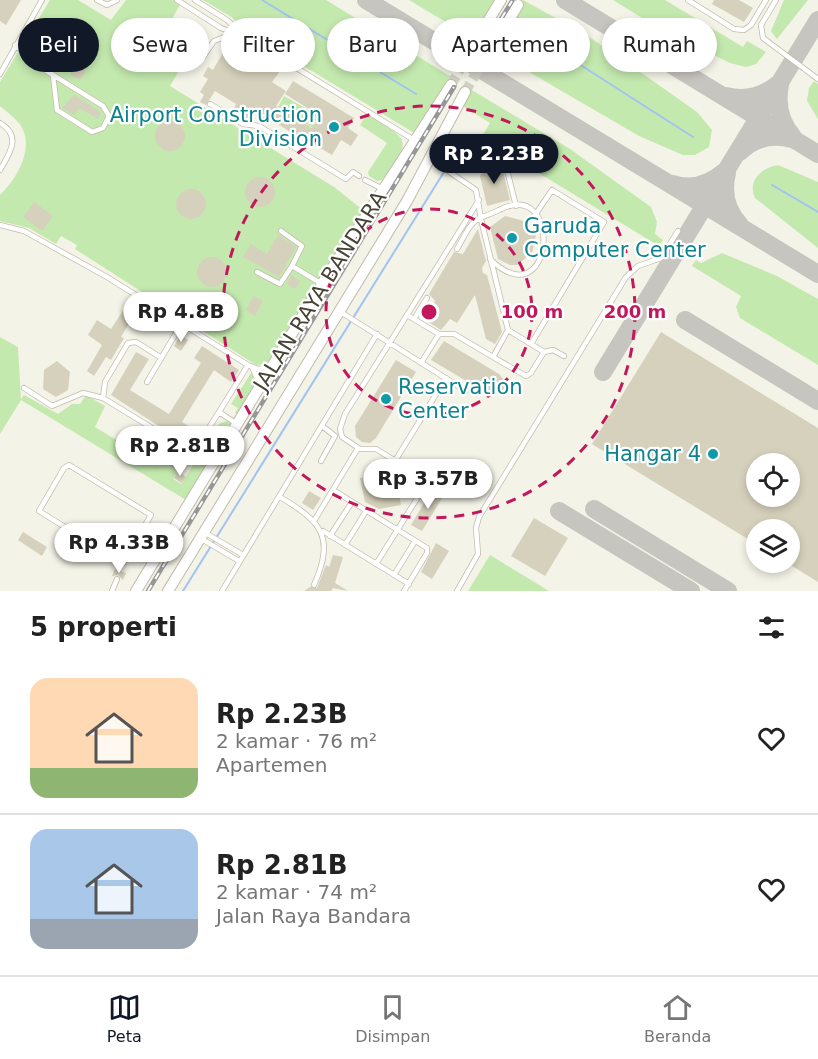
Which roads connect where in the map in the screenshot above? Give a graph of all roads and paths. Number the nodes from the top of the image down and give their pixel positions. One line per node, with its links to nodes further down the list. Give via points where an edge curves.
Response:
1 (42, 0): 16 (lane)
2 (97, 0): 3 (lane, via 107,5)
3 (117, 0)
4 (177, 0): 14 (lane)
5 (195, 0): 11 (lane)
6 (501, 0): 12 (street)
7 (688, 0): 8 (lane, via 735,29 744,30)
8 (766, 0)
9 (776, 0): 21 (lane, via 761,25 763,38)
10 (518, 5): 13 (street)
11 (224, 18)
12 (490, 18)
13 (510, 18)
14 (221, 28)
15 (221, 38): 17 (lane)
16 (15, 45): 19 (lane); 20 (lane)
17 (209, 48)
18 (302, 72): 26 (lane)
19 (0, 74)
20 (52, 75): 20 (lane, via 106,108 109,116 103,128 92,132 57,110)
21 (818, 79)
22 (451, 85): 26 (street, JALAN RAYA BANDARA)
23 (465, 93): 28 (street, JALAN RAYA BANDARA)
24 (210, 104): 30 (lane, via 241,123 259,126 346,179 353,172)
25 (0, 123): 29 (lane, via 9,130 13,141)
26 (416, 141): 32 (street, JALAN RAYA BANDARA)
27 (504, 158): 34 (lane)
28 (432, 160): 33 (lane, via 475,187); 46 (street, JALAN RAYA BANDARA)
29 (0, 170)
30 (359, 176)
31 (365, 180): 32 (lane)
32 (382, 189): 44 (street, JALAN RAYA BANDARA)
33 (479, 200): 36 (lane); 47 (lane)
34 (516, 206): 35 (lane); 36 (lane)
35 (535, 215): 41 (lane, via 546,243 534,267 514,274); 54 (lane, via 552,190 604,222)
36 (481, 219): 40 (lane, via 474,222); 41 (lane)
37 (0, 225): 49 (lane, via 32,235)
38 (281, 231): 42 (lane, via 302,246)
39 (678, 231): 99 (lane, via 661,258 628,274 479,517 478,554)
40 (457, 249)
41 (490, 259): 50 (lane)
42 (292, 266): 43 (lane, via 280,284); 44 (lane)
43 (257, 272)
44 (322, 284): 60 (street, JALAN RAYA BANDARA)
45 (427, 298): 48 (lane)
46 (342, 313): 51 (lane); 82 (street, JALAN RAYA BANDARA)
47 (406, 315): 48 (lane); 53 (lane)
48 (414, 319): 52 (lane)
49 (182, 323): 57 (lane); 61 (lane)
50 (508, 330): 54 (lane); 58 (lane)
51 (377, 334): 53 (lane); 70 (lane)
52 (439, 334): 58 (lane, via 454,334); 59 (lane)
53 (389, 343): 59 (lane); 71 (lane, via 345,414 340,429 342,437)
54 (531, 344): 55 (lane)
55 (544, 352): 56 (lane, via 553,350); 58 (lane, via 526,376)
56 (564, 356)
57 (160, 357): 63 (lane); 67 (lane, via 136,342 128,343 107,378)
58 (493, 357)
59 (421, 363): 62 (lane)
60 (274, 364): 61 (lane, via 267,368); 65 (street, JALAN RAYA BANDARA)
61 (250, 366): 65 (lane, via 258,378); 68 (lane)
62 (446, 378): 66 (lane); 73 (lane)
63 (147, 382)
64 (24, 388): 67 (lane, via 52,406 83,393)
65 (259, 389): 69 (street, JALAN RAYA BANDARA)
66 (466, 391)
67 (104, 398): 68 (lane, via 190,451 196,448)
68 (219, 412): 69 (lane)
69 (238, 424): 95 (street, JALAN RAYA BANDARA)
70 (322, 426): 72 (lane, via 335,436); 75 (lane)
71 (358, 448): 73 (lane, via 374,448); 74 (lane)
72 (321, 460)
73 (395, 460): 80 (lane, via 428,481)
74 (333, 490): 76 (lane); 78 (lane)
75 (280, 496): 78 (lane); 85 (lane)
76 (352, 502): 77 (lane); 81 (lane)
77 (366, 511): 80 (lane); 84 (lane)
78 (314, 521): 79 (lane)
79 (321, 530): 81 (lane); 93 (lane, via 325,553)
80 (398, 530): 83 (lane); 88 (lane)
81 (330, 536): 84 (lane)
82 (205, 537): 85 (lane); 86 (lane); 96 (street, JALAN RAYA BANDARA)
83 (415, 541): 90 (lane); 92 (lane, via 428,552)
84 (345, 544): 88 (lane)
85 (243, 555): 86 (lane)
86 (239, 561): 97 (lane)
87 (123, 563): 87 (lane, via 150,520 150,513 71,465 65,466 40,512); 89 (lane)
88 (376, 564): 90 (lane)
89 (120, 570)
90 (394, 575): 92 (lane)
91 (117, 579): 94 (lane)
92 (409, 584): 98 (lane)
93 (314, 585)
94 (112, 591)
95 (136, 591)
96 (168, 591)
97 (222, 591)
98 (404, 591)
99 (457, 591)

